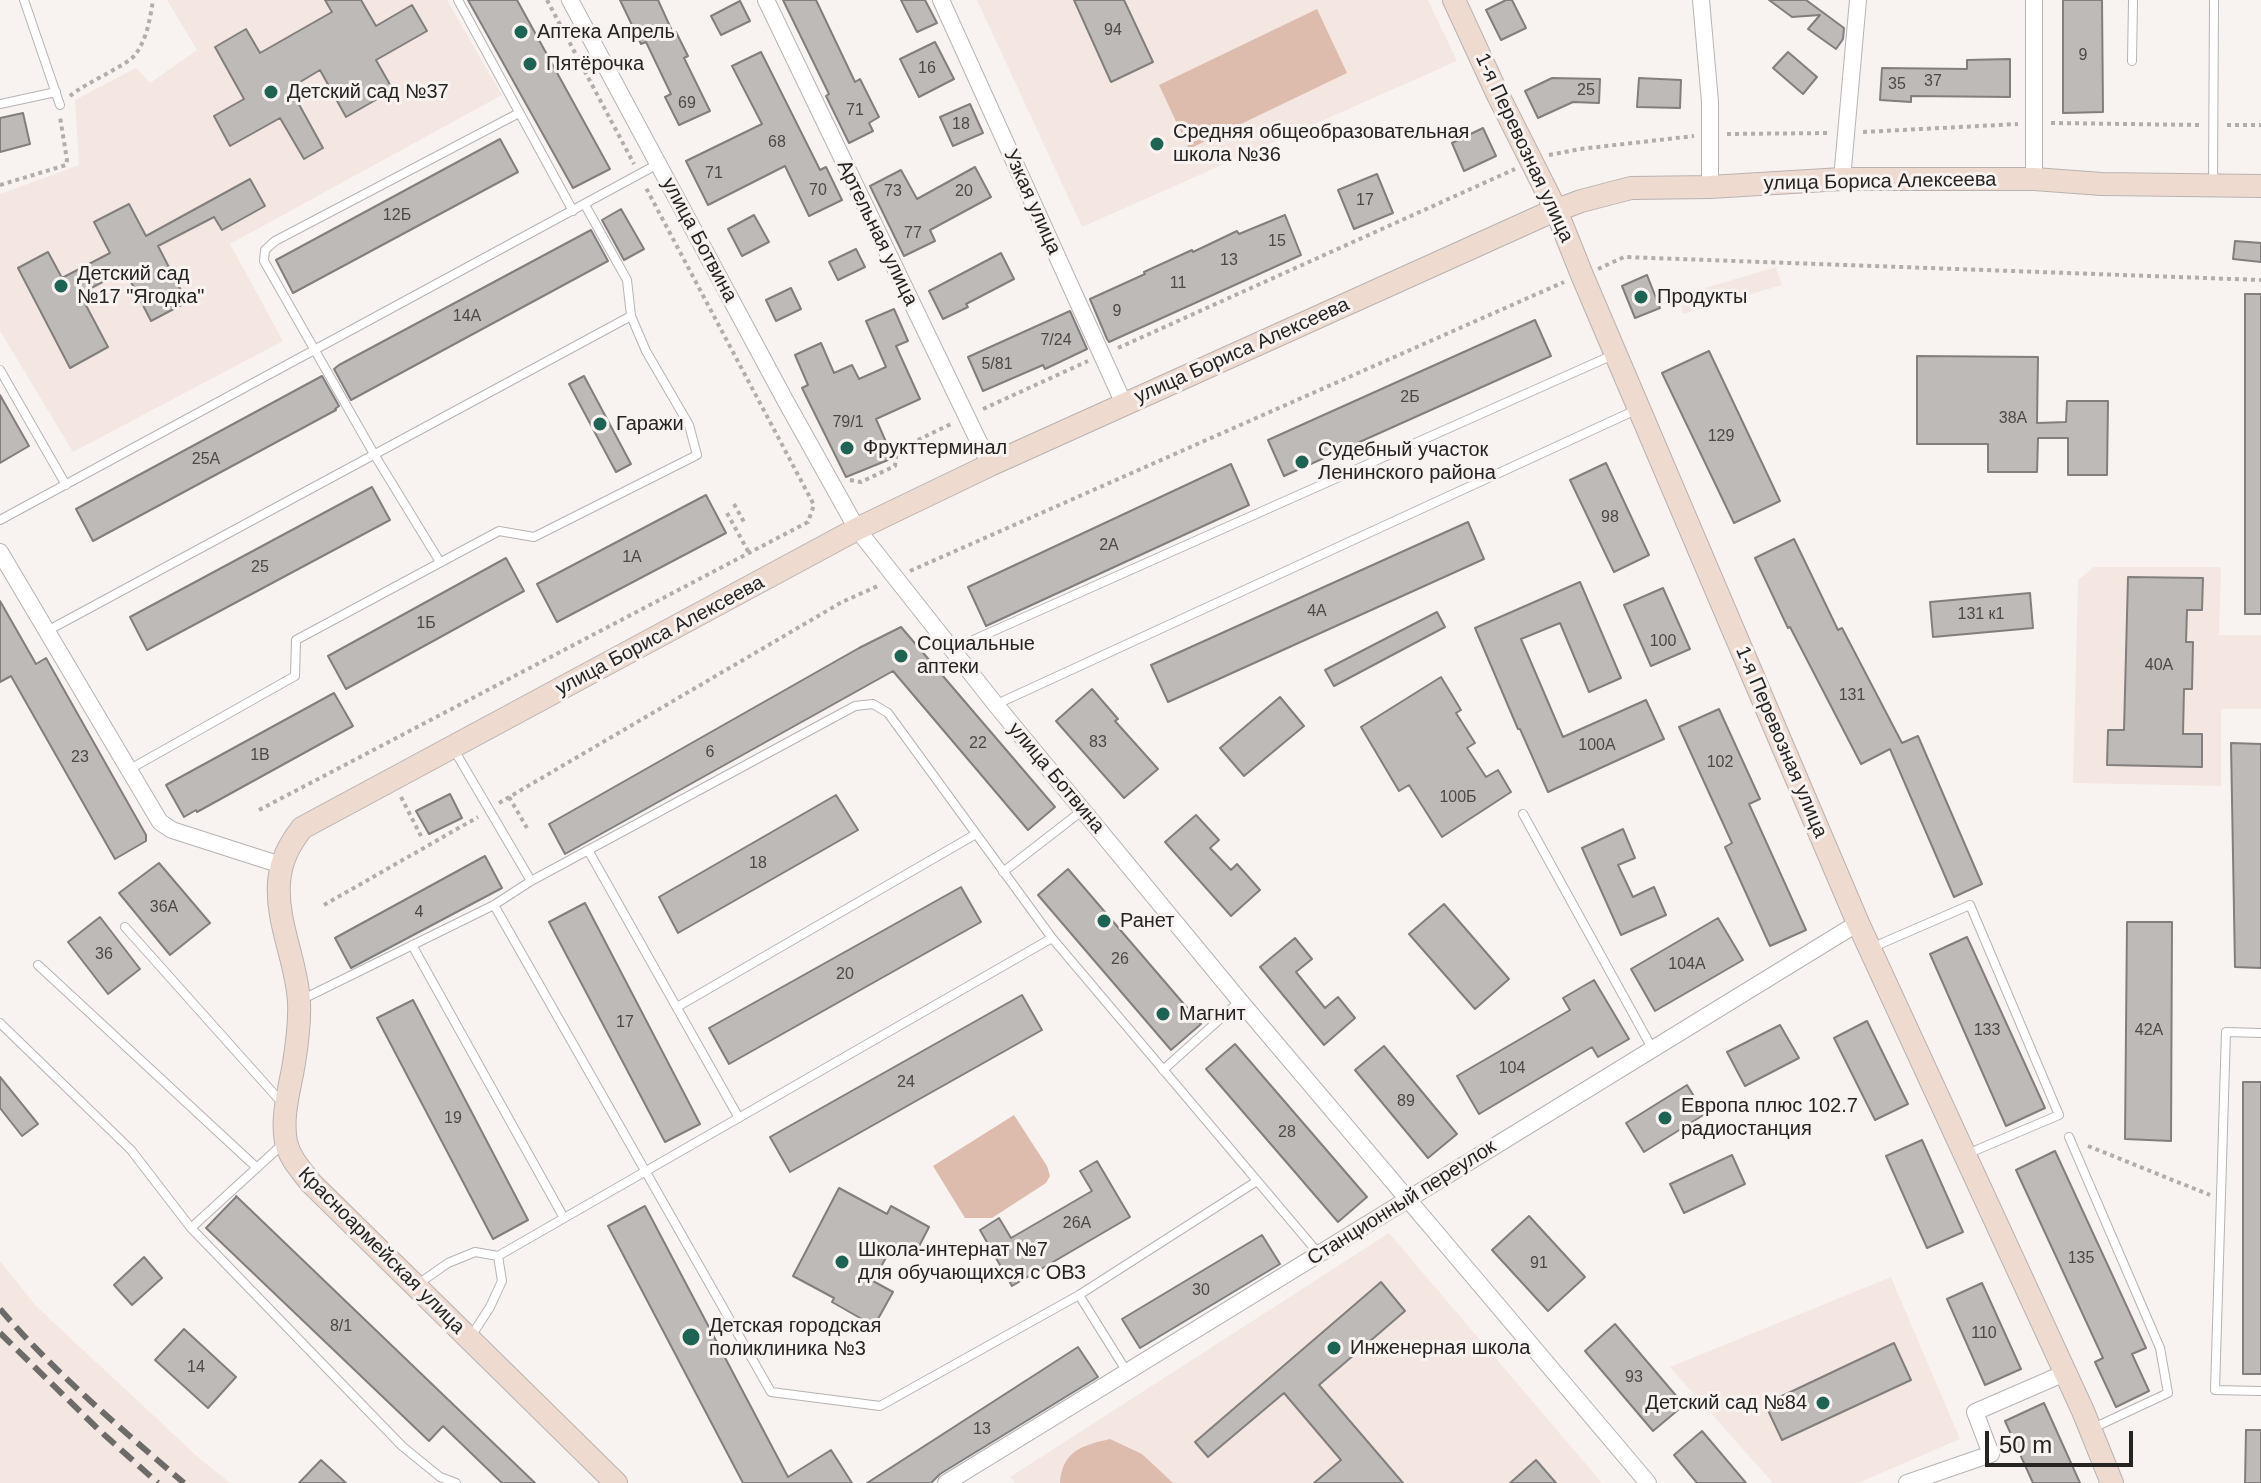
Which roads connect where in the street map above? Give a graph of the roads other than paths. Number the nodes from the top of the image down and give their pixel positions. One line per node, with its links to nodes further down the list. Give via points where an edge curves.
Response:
1 (24, 0): 13 (lane)
2 (458, 0): 16 (lane)
3 (570, 0): 17 (street, улица Ботвина)
4 (766, 0): 33 (street, Артельная улица)
5 (941, 0): 30 (street, Узкая улица)
6 (1454, 0): 24 (main road, 1-я Перевозная улица)
7 (1701, 0): 22 (street, via 1710,102)
8 (1858, 0): 18 (street)
9 (2034, 0): 19 (street)
10 (2133, 0): 12 (lane)
11 (2214, 0): 20 (lane)
12 (2132, 61)
13 (56, 92): 14 (lane); 15 (lane)
14 (0, 104)
15 (60, 105)
16 (519, 113): 25 (lane); 27 (lane, via 265,250 264,261)
17 (658, 163): 23 (lane); 36 (street, улица Ботвина)
18 (1842, 179): 19 (main road, улица Бориса Алексеева); 22 (main road, улица Бориса Алексеева)
19 (2034, 179): 20 (main road, улица Бориса Алексеева)
20 (2213, 185): 21 (main road, улица Бориса Алексеева)
21 (2261, 186)
22 (1710, 187): 24 (main road, улица Бориса Алексеева, via 1631,188)
23 (585, 205): 25 (lane); 26 (lane, via 627,280)
24 (1556, 210): 28 (main road, 1-я Перевозная улица); 30 (main road, улица Бориса Алексеева)
25 (573, 211): 27 (lane)
26 (631, 316): 32 (lane); 38 (lane, via 689,425 697,455 534,537 499,531)
27 (316, 350): 32 (lane); 34 (lane)
28 (1616, 354): 31 (main road, 1-я Перевозная улица); 40 (lane)
29 (0, 370): 34 (lane)
30 (1124, 404): 33 (main road, улица Бориса Алексеева)
31 (1639, 409): 41 (lane); 53 (main road, 1-я Перевозная улица)
32 (374, 454): 38 (lane); 39 (lane)
33 (990, 465): 36 (main road, улица Бориса Алексеева)
34 (66, 485): 35 (lane)
35 (0, 520)
36 (857, 529): 40 (street, улица Ботвина); 42 (main road, улица Бориса Алексеева)
37 (0, 552): 39 (street)
38 (440, 562): 43 (lane, via 296,640 295,676)
39 (47, 631): 43 (street)
40 (952, 649): 41 (street, улица Ботвина)
41 (996, 705): 44 (street, улица Ботвина)
42 (453, 747): 46 (main road, улица Бориса Алексеева); 51 (lane)
43 (129, 769): 49 (street, via 160,822 172,830)
44 (1083, 810): 50 (lane); 60 (street, улица Ботвина)
45 (1523, 814): 64 (lane)
46 (302, 828): 49 (main road, Красноармейская улица)
47 (976, 834): 48 (lane, via 888,713 873,704 855,706); 50 (lane); 61 (lane)
48 (588, 850): 51 (lane); 61 (lane)
49 (281, 865): 59 (main road, Красноармейская улица, via 281,911)
50 (1003, 872): 55 (lane)
51 (531, 881): 52 (lane)
52 (494, 905): 56 (lane); 72 (lane)
53 (1858, 923): 57 (main road, 1-я Перевозная улица); 64 (street, Станционный переулок)
54 (125, 927): 66 (lane)
55 (1052, 938): 65 (lane); 67 (lane)
56 (412, 945): 59 (lane); 75 (lane)
57 (1870, 948): 70 (main road, 1-я Перевозная улица); 70 (lane, via 1970,905 2059,1115)
58 (38, 965): 71 (lane)
59 (299, 1001): 66 (main road, Красноармейская улица)
60 (1240, 1001): 65 (lane); 74 (street, улица Ботвина)
61 (677, 1007): 67 (lane)
62 (0, 1023): 76 (lane, via 131,1150)
63 (2261, 1033): 84 (lane, via 2226,1032 2215,1390)
64 (1652, 1048): 74 (street, Станционный переулок)
65 (1163, 1070): 73 (lane)
66 (286, 1108): 69 (main road, Красноармейская улица)
67 (739, 1118): 72 (lane)
68 (2069, 1137): 85 (lane, via 2160,1348 2168,1393)
69 (286, 1141): 71 (lane); 79 (main road, Красноармейская улица, via 293,1161 311,1183)
70 (1965, 1155): 83 (main road, 1-я Перевозная улица)
71 (256, 1167): 76 (lane)
72 (645, 1172): 75 (lane); 80 (lane, via 771,1392 880,1406)
73 (1257, 1181): 77 (lane); 80 (lane)
74 (1407, 1198): 77 (street, Станционный переулок); 89 (street, улица Ботвина)
75 (564, 1218): 78 (lane)
76 (191, 1228): 87 (lane, via 402,1446 440,1477)
77 (1319, 1255): 82 (street, Станционный переулок)
78 (498, 1256): 79 (lane, via 475,1252); 81 (lane, via 502,1281)
79 (415, 1286): 81 (main road, Красноармейская улица)
80 (1079, 1295): 82 (lane)
81 (469, 1340): 86 (main road, Красноармейская улица)
82 (1127, 1372): 88 (street, Станционный переулок)
83 (2065, 1373): 85 (main road, 1-я Перевозная улица); 90 (street, via 1975,1412 1991,1454)
84 (2261, 1391)
85 (2090, 1429): 91 (main road, 1-я Перевозная улица)
86 (610, 1481)
87 (456, 1483)
88 (946, 1483)
89 (1648, 1483)
90 (1907, 1483)
91 (2112, 1483)

